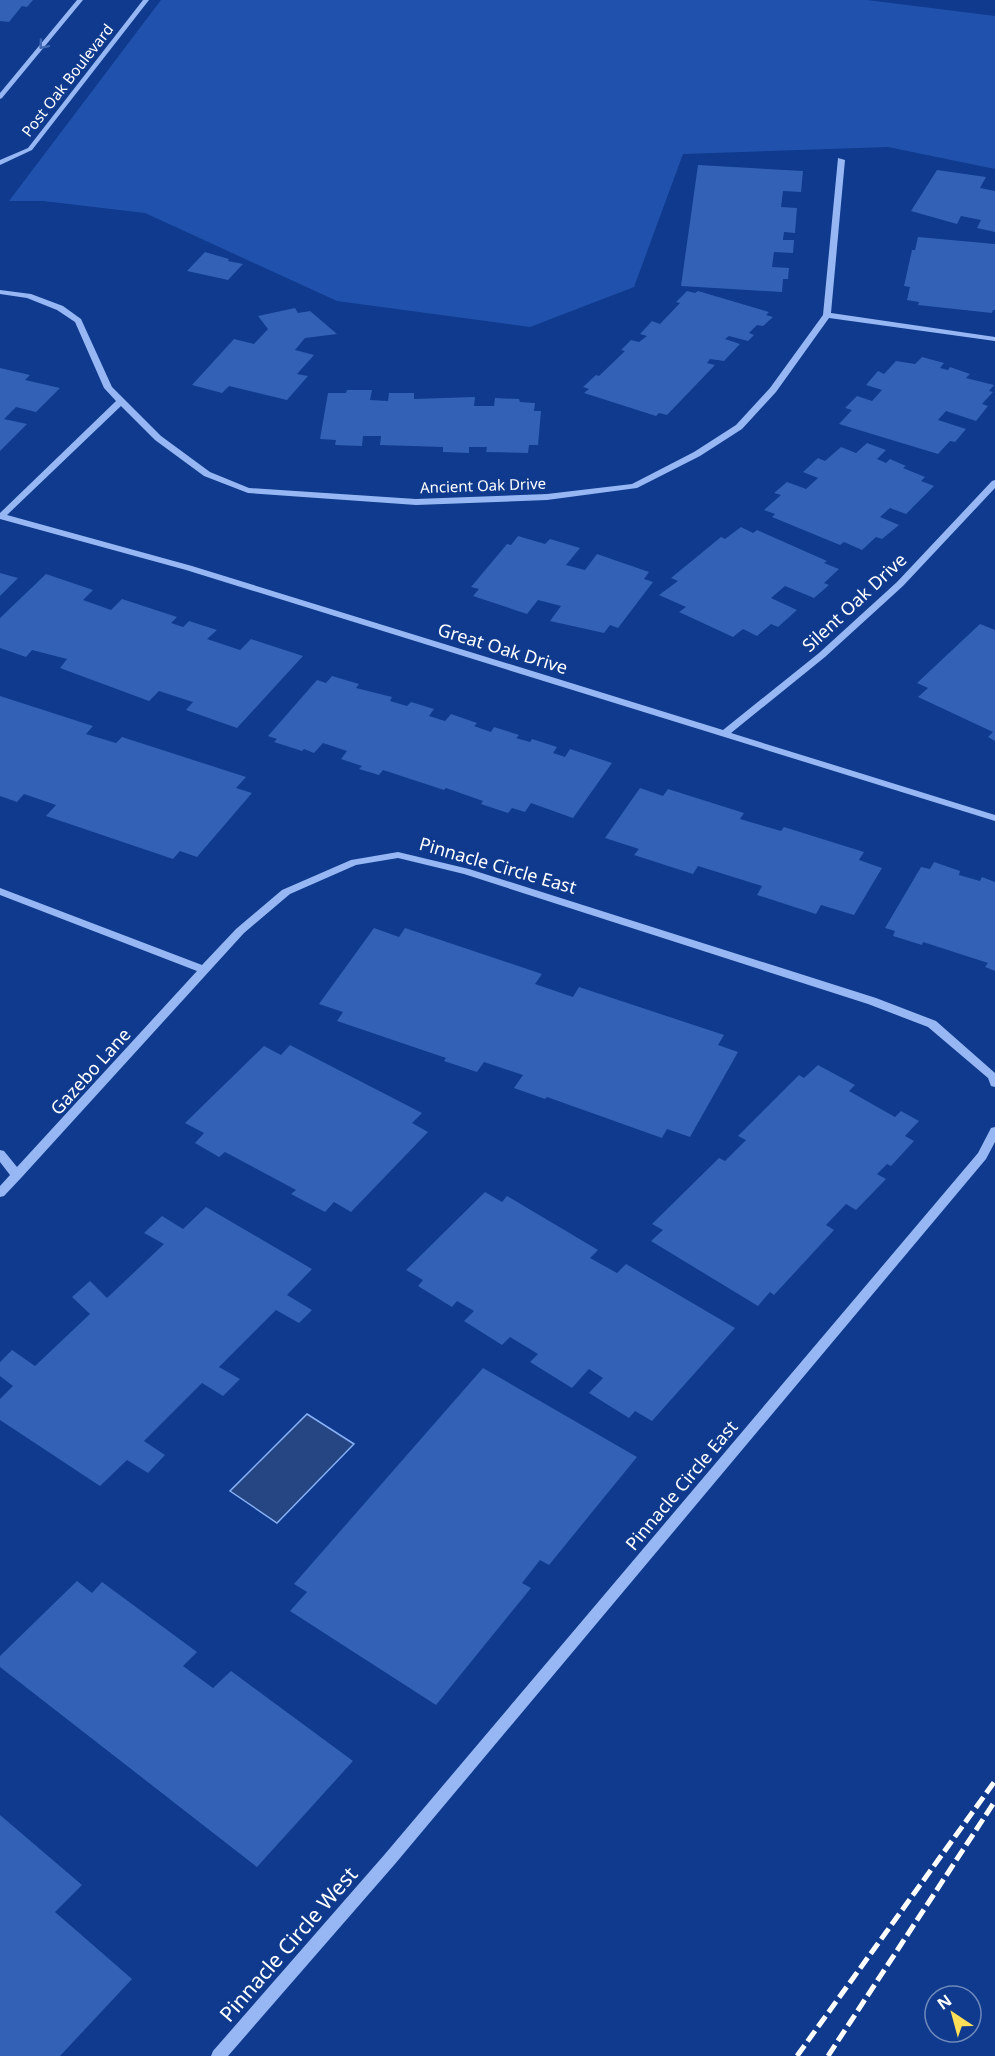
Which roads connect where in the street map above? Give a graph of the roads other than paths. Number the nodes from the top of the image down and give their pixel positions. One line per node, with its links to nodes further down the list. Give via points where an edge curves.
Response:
1 (80, 0): 3 (street, one-way to 3)
2 (146, 0): 5 (street, Post Oak Boulevard, via 30,149)
3 (0, 97)
4 (841, 160): 7 (street)
5 (0, 163)
6 (0, 292): 9 (street, Ancient Oak Drive, via 28,296 60,308 78,321 108,388)
7 (827, 315): 8 (street); 9 (street, Ancient Oak Drive, via 773,390 739,427 634,486 548,497 416,502 248,490 207,474 158,438)
8 (995, 339)
9 (121, 401): 11 (street)
10 (995, 483): 12 (street, Silent Oak Drive, via 900,584 822,656)
11 (1, 516): 12 (street, Great Oak Drive, via 189,568)
12 (724, 734): 13 (street, Great Oak Drive)
13 (995, 818)
14 (0, 891): 15 (street)
15 (204, 970): 16 (street, Pinnacle Circle East, via 240,931 286,892 354,862 398,855 466,871 872,1001 932,1024 992,1076); 19 (street, Gazebo Lane)
16 (995, 1083)
17 (995, 1131): 21 (street, Pinnacle Circle East, via 982,1156)
18 (0, 1154): 19 (street)
19 (17, 1175): 20 (street, Gazebo Lane)
20 (0, 1193)
21 (390, 1859): 22 (street, Pinnacle Circle West)
22 (218, 2056)

